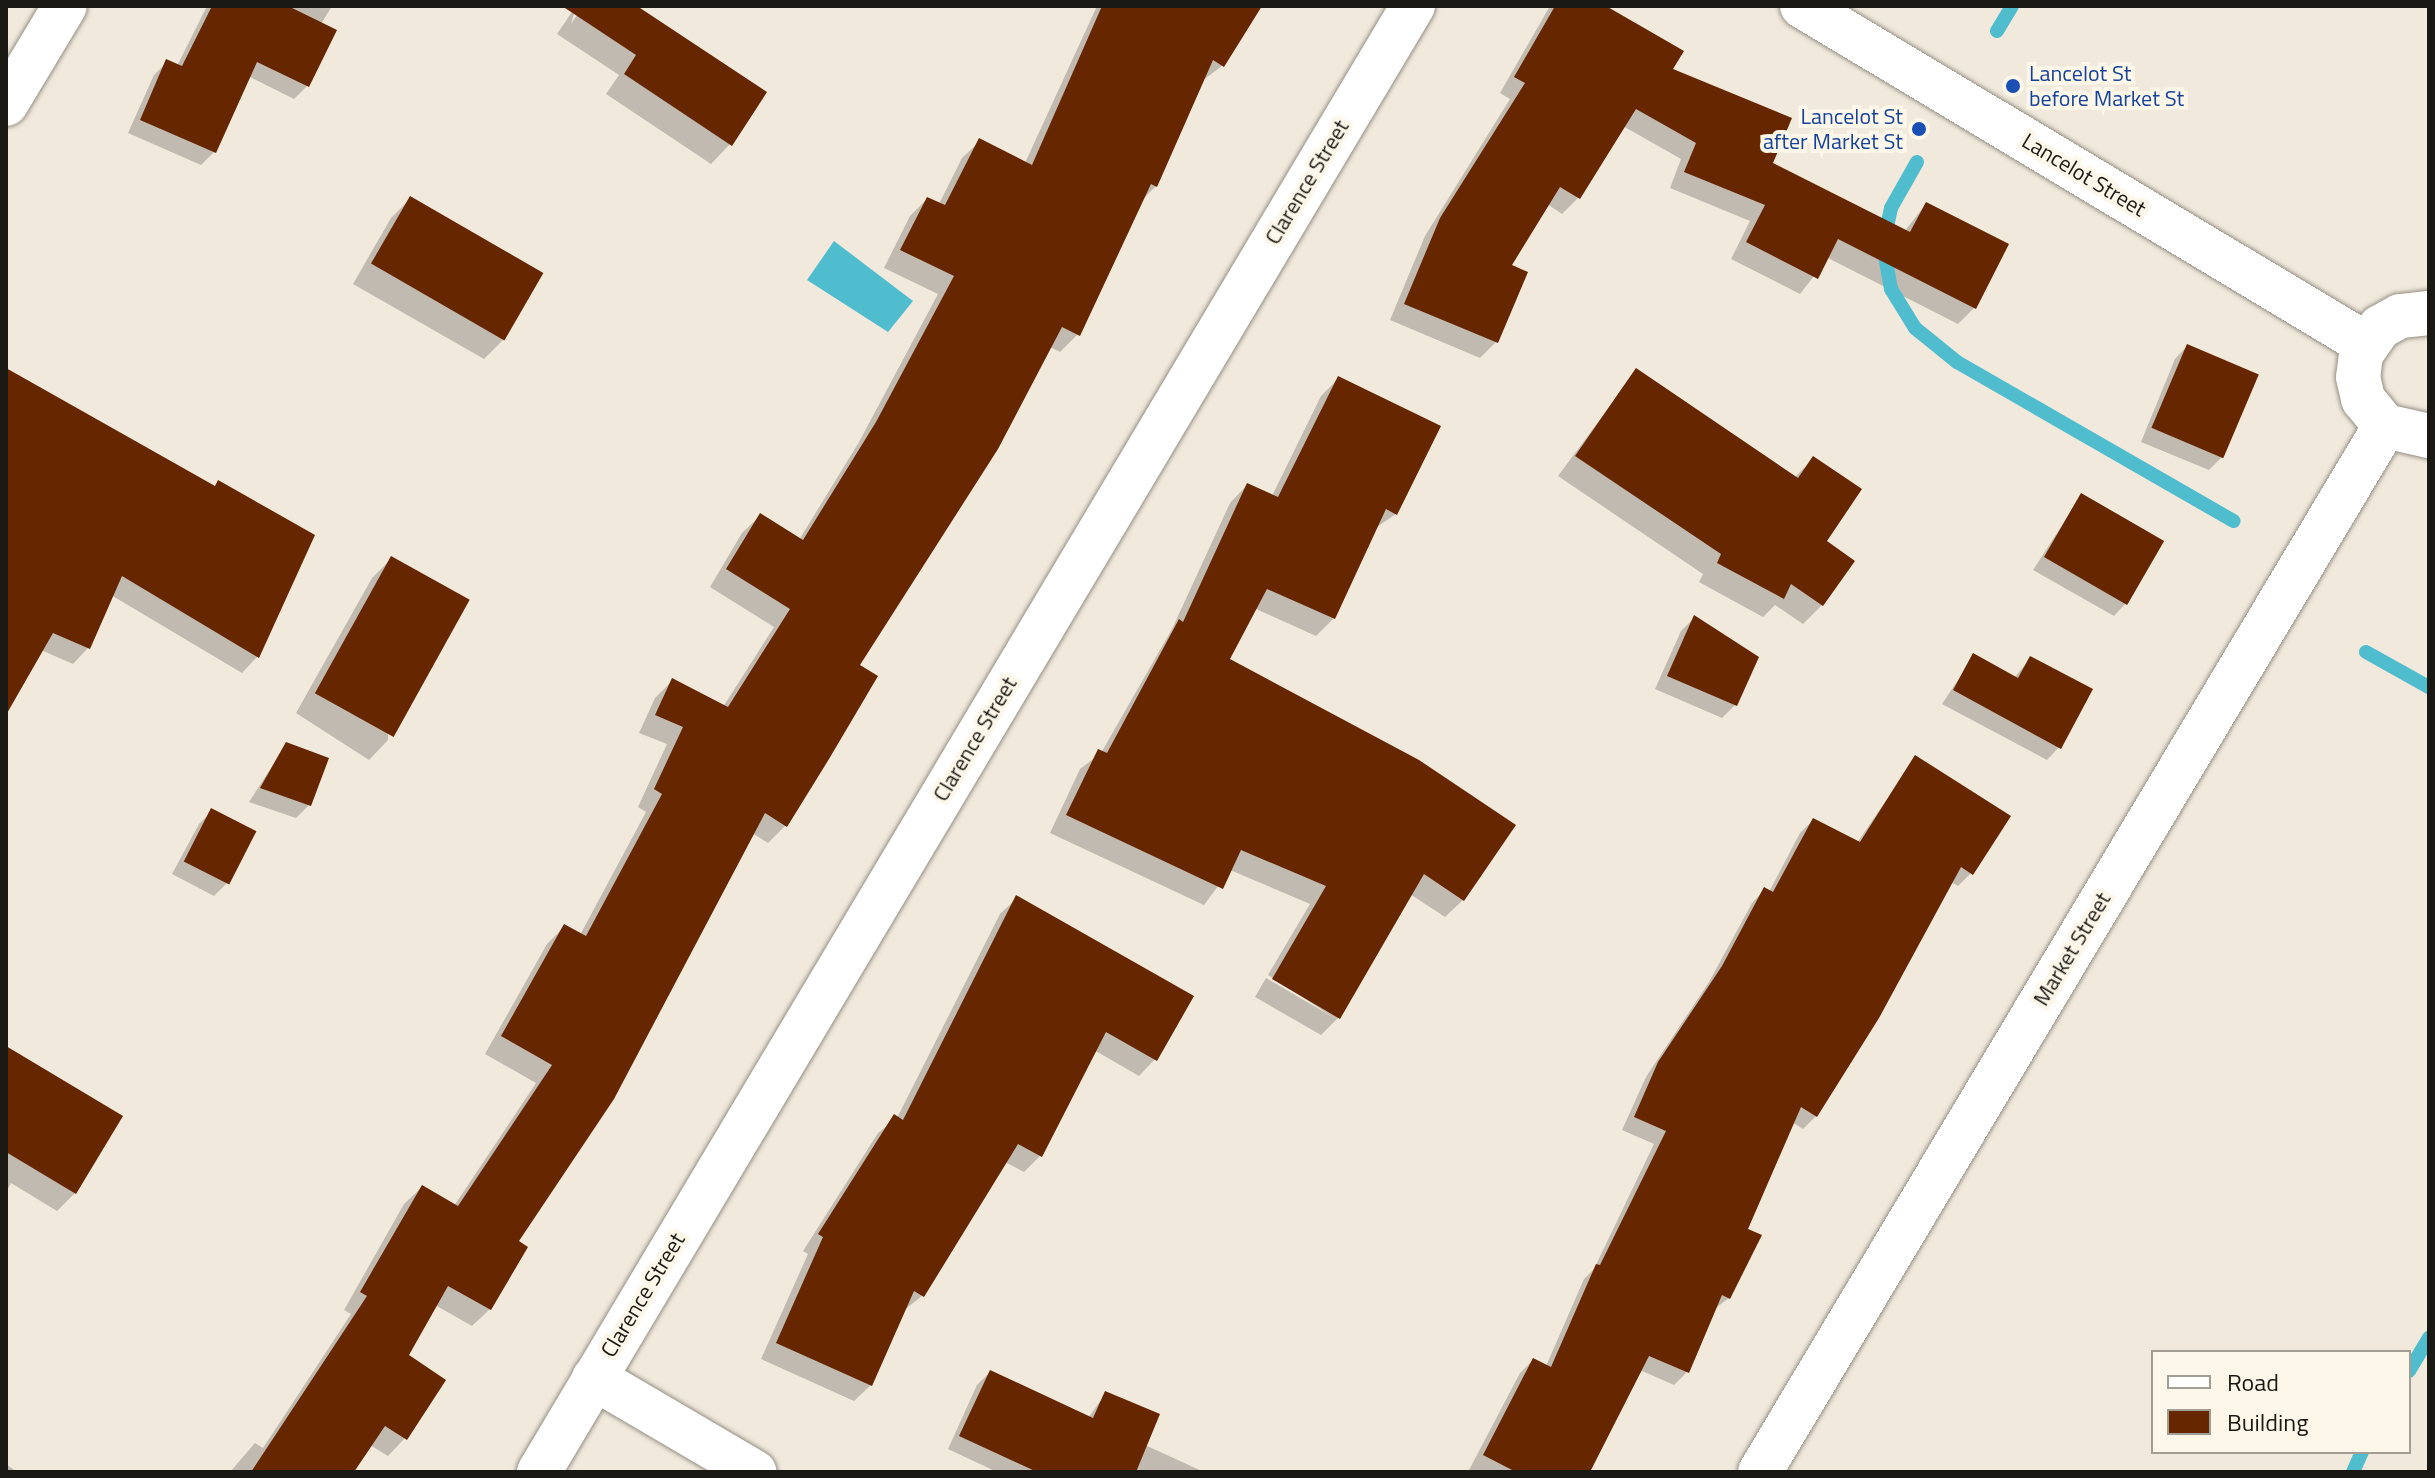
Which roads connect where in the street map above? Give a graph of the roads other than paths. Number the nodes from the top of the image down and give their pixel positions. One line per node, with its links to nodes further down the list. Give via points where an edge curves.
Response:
1 (65, 6): 4 (street)
2 (1413, 6): 9 (street, Clarence Street)
3 (1802, 6): 6 (street, Lancelot Street)
4 (6, 104)
5 (2429, 313): 6 (street, via 2389,320)
6 (2366, 344): 7 (street, via 2358,365 2360,388 2369,409)
7 (2385, 426): 8 (street); 12 (street, Market Street)
8 (2429, 436)
9 (594, 1378): 10 (street, Clarence Street); 11 (street)
10 (539, 1472)
11 (754, 1472)
12 (1760, 1472)

